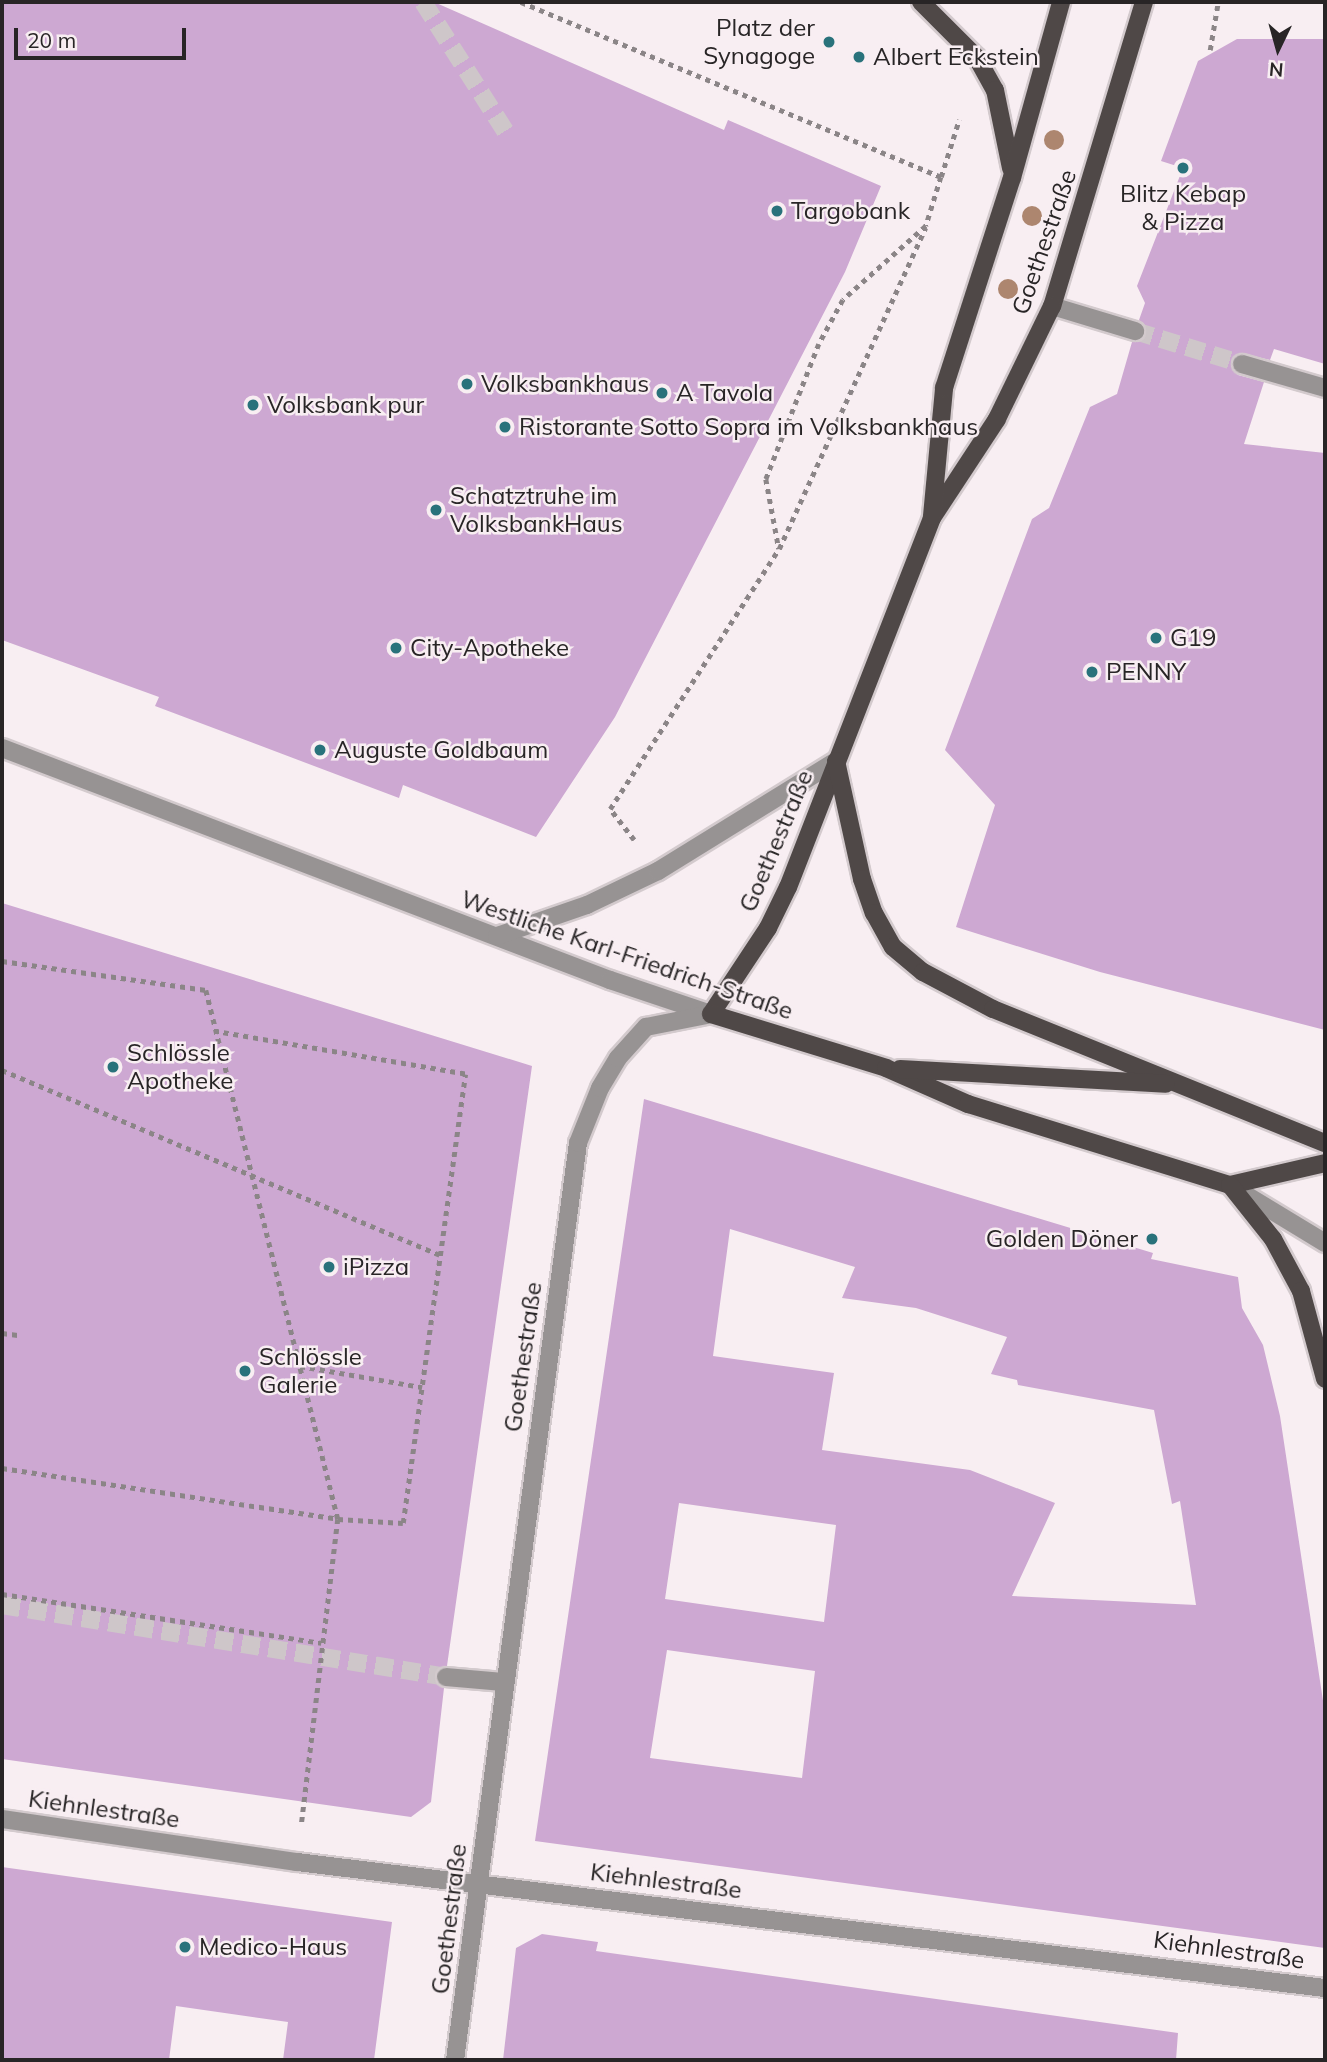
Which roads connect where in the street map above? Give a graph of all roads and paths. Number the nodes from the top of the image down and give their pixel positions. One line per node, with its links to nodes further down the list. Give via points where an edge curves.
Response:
1 (521, 2): 8 (path)
2 (921, 2): 9 (main road, via 977,58 995,90)
3 (1061, 2): 9 (main road, Goethestraße)
4 (1143, 2): 11 (main road, Goethestraße)
5 (1218, 2): 6 (path)
6 (1210, 50)
7 (960, 117): 8 (path)
8 (941, 177): 10 (path)
9 (1012, 178): 15 (main road, Goethestraße, via 944,388)
10 (926, 226): 16 (path); 16 (path, via 843,300 819,344 766,479)
11 (1052, 306): 12 (street); 15 (main road, Goethestraße, via 997,419)
12 (1135, 331)
13 (1242, 365): 14 (street)
14 (1325, 388)
15 (932, 518): 18 (main road, Goethestraße)
16 (779, 549): 19 (path, via 610,809)
17 (2, 748): 20 (street, Westliche Karl-Friedrich-Straße)
18 (836, 761): 19 (street, Goethestraße); 22 (main road, Goethestraße, via 778,908); 26 (main road, via 862,879 893,947 923,972 993,1009)
19 (658, 871): 20 (street, Goethestraße, via 587,905)
20 (497, 936): 22 (street, Westliche Karl-Friedrich-Straße)
21 (2, 961): 23 (path, via 206,990)
22 (711, 1014): 24 (main road, Westliche Karl-Friedrich-Straße); 43 (street, Goethestraße, via 646,1027 618,1058 600,1088 578,1143)
23 (218, 1032): 29 (path); 32 (path, via 465,1074)
24 (886, 1068): 26 (main road); 30 (main road, Westliche Karl-Friedrich-Straße, via 968,1104)
25 (2, 1070): 29 (path)
26 (1182, 1085): 27 (main road)
27 (1325, 1143)
28 (1325, 1163): 30 (main road)
29 (252, 1178): 32 (path); 35 (path)
30 (1230, 1185): 31 (street); 36 (main road, via 1273,1239 1301,1291)
31 (1325, 1243)
32 (440, 1255): 37 (path)
33 (2, 1333): 34 (path)
34 (18, 1335)
35 (300, 1366): 37 (path); 39 (path)
36 (1325, 1379)
37 (422, 1387): 39 (path, via 403,1523)
38 (2, 1468): 39 (path)
39 (338, 1519): 41 (path)
40 (2, 1594): 41 (path)
41 (321, 1643): 45 (path)
42 (446, 1677): 43 (street)
43 (503, 1682): 46 (street, Goethestraße)
44 (2, 1819): 45 (street, Kiehnlestraße)
45 (297, 1862): 46 (street, Kiehnlestraße)
46 (479, 1884): 47 (street, Kiehnlestraße); 48 (street, Goethestraße)
47 (1325, 1988)
48 (455, 2060)

